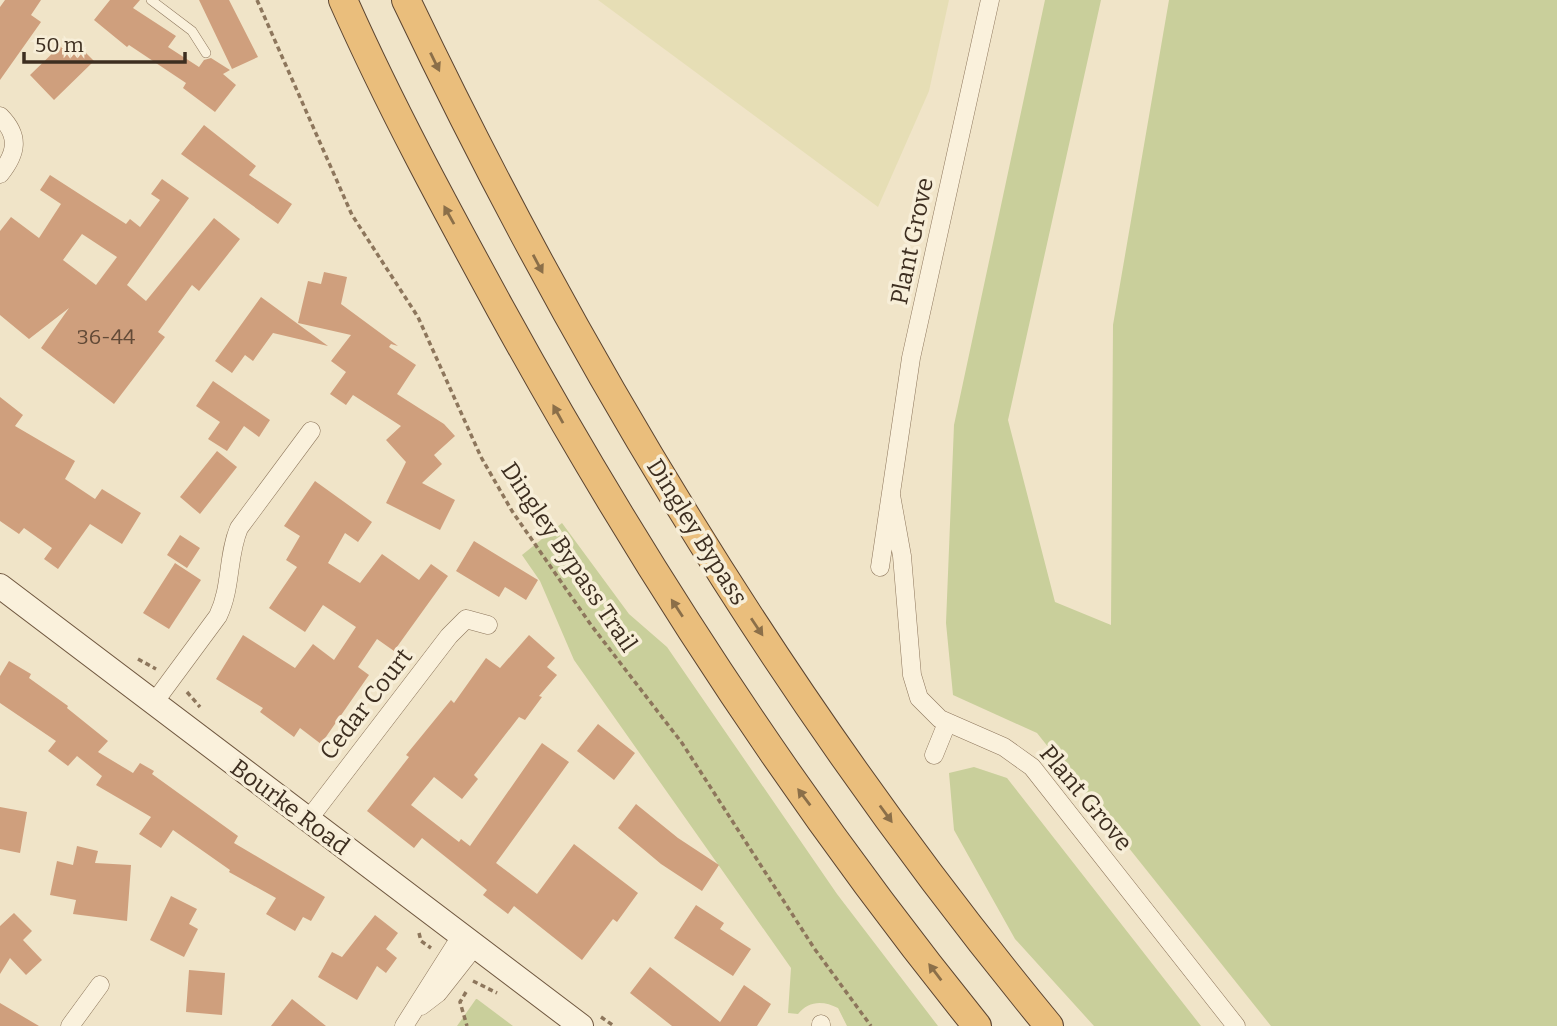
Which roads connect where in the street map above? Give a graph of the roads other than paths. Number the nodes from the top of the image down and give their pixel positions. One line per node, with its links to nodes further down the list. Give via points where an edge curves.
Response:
1 (151, 0): 5 (lane, via 192,32)
2 (343, 0): 22 (highway, one-way to 2, via 780,765 644,558 566,428 441,200)
3 (406, 0): 23 (highway, Dingley Bypass, one-way to 23, via 559,304 704,547 862,781)
4 (990, 0): 9 (street, Plant Grove, via 911,358)
5 (206, 53)
6 (0, 116): 7 (street, via 13,133 15,145)
7 (0, 174)
8 (312, 431): 13 (street, via 239,528 218,616)
9 (891, 495): 10 (street, Plant Grove); 14 (street, Plant Grove, via 902,556 914,685 920,701)
10 (880, 567)
11 (0, 586): 13 (main road, Bourke Road)
12 (488, 625): 16 (street, Cedar Court, via 463,611 449,636)
13 (153, 704): 16 (main road, Bourke Road)
14 (947, 723): 15 (street); 24 (street, Plant Grove, via 1010,750 1040,775)
15 (934, 755)
16 (308, 820): 17 (main road, Bourke Road)
17 (468, 941): 20 (street, via 438,993); 21 (main road, Bourke Road)
18 (100, 985): 19 (street)
19 (70, 1026)
20 (404, 1026)
21 (581, 1026)
22 (976, 1026)
23 (1049, 1026)
24 (1236, 1026)

